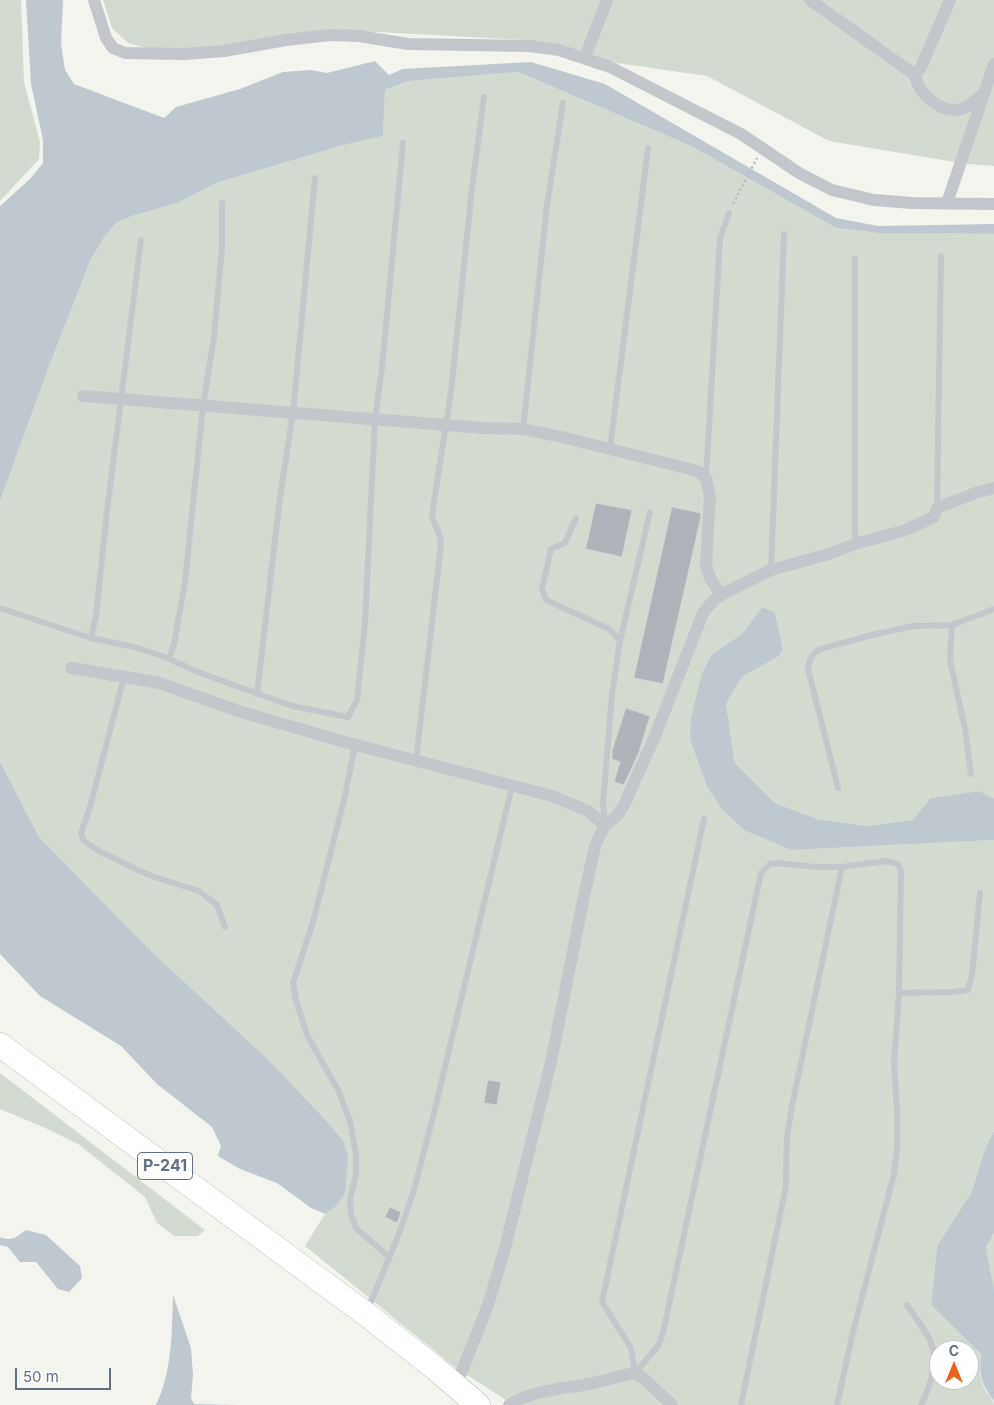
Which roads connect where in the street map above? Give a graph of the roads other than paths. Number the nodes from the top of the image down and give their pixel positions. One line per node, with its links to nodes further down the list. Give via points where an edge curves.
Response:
1 (94, 0): 5 (street, via 106,38 113,48 125,53 224,51 330,35 416,45 529,46)
2 (607, 0): 5 (street)
3 (810, 0): 7 (street)
4 (950, 0): 7 (street)
5 (585, 57): 15 (street, via 741,134 799,173 832,190 874,200)
6 (994, 64): 8 (street)
7 (915, 75): 8 (street, via 916,83 928,98 947,108 958,110 968,106)
8 (984, 93): 15 (street)
9 (484, 96): 27 (lane)
10 (563, 103): 28 (lane, via 547,205)
11 (403, 143): 26 (lane)
12 (648, 148): 29 (lane)
13 (315, 178): 25 (lane)
14 (222, 203): 24 (lane, via 222,247 214,337)
15 (947, 203): 16 (street)
16 (994, 204)
17 (729, 213): 30 (lane, via 720,238)
18 (784, 234): 36 (lane)
19 (141, 240): 23 (lane)
20 (941, 256): 32 (lane)
21 (855, 260): 35 (lane)
22 (83, 396): 23 (street)
23 (122, 400): 24 (street); 41 (lane)
24 (203, 406): 25 (street); 43 (lane, via 185,582)
25 (292, 413): 26 (street); 46 (lane)
26 (376, 419): 27 (street); 46 (lane, via 365,623 357,700 348,717 292,706)
27 (445, 425): 28 (street); 48 (lane, via 432,515 433,524 441,533 442,544)
28 (523, 429): 29 (street)
29 (610, 448): 30 (street, via 690,469)
30 (706, 478): 37 (street, via 710,497 706,565)
31 (994, 488): 32 (street)
32 (937, 508): 35 (street, via 934,517 911,528)
33 (650, 512): 42 (lane)
34 (576, 518): 42 (lane, via 565,543 550,549 542,589 546,600 609,629)
35 (855, 544): 36 (street)
36 (771, 570): 37 (street)
37 (721, 595): 53 (street, via 703,613 624,805 617,816)
38 (0, 608): 41 (lane)
39 (994, 609): 40 (lane)
40 (952, 625): 49 (lane, via 950,660); 51 (lane, via 914,626 876,634 820,649 810,658 808,669)
41 (91, 638): 43 (lane)
42 (620, 641): 53 (lane, via 612,694 604,793)
43 (169, 659): 46 (lane)
44 (71, 668): 45 (street)
45 (124, 677): 47 (street, via 160,683 235,710); 56 (lane, via 81,833 84,841 154,877 199,891 217,905)
46 (257, 694)
47 (355, 745): 48 (street); 59 (lane, via 315,913 293,984 307,1034 338,1090 350,1120 356,1156 351,1214 356,1228)
48 (416, 761): 50 (street)
49 (971, 774)
50 (512, 786): 53 (street, via 588,811); 59 (lane, via 414,1190)
51 (838, 788)
52 (704, 820): 62 (lane, via 602,1302 631,1348)
53 (605, 825): 63 (street, via 595,846 551,1062 505,1248 488,1305)
54 (842, 867): 57 (lane, via 885,861 898,864 901,871); 62 (lane, via 778,863 770,864 761,873 663,1333 658,1346); 67 (lane, via 792,1106 787,1137 786,1186)
55 (980, 893): 57 (lane, via 968,990)
56 (225, 927)
57 (899, 993): 68 (lane, via 894,1062 897,1150 894,1174)
58 (0, 1045): 61 (highway, Р-241)
59 (389, 1257): 61 (lane)
60 (907, 1305): 69 (lane, via 933,1349 933,1366)
61 (366, 1314): 63 (highway, Р-241)
62 (635, 1373): 65 (street, via 539,1392); 66 (street)
63 (456, 1386): 64 (highway, Р-241)
64 (478, 1405)
65 (508, 1405)
66 (672, 1405)
67 (740, 1405)
68 (837, 1405)
69 (921, 1405)

